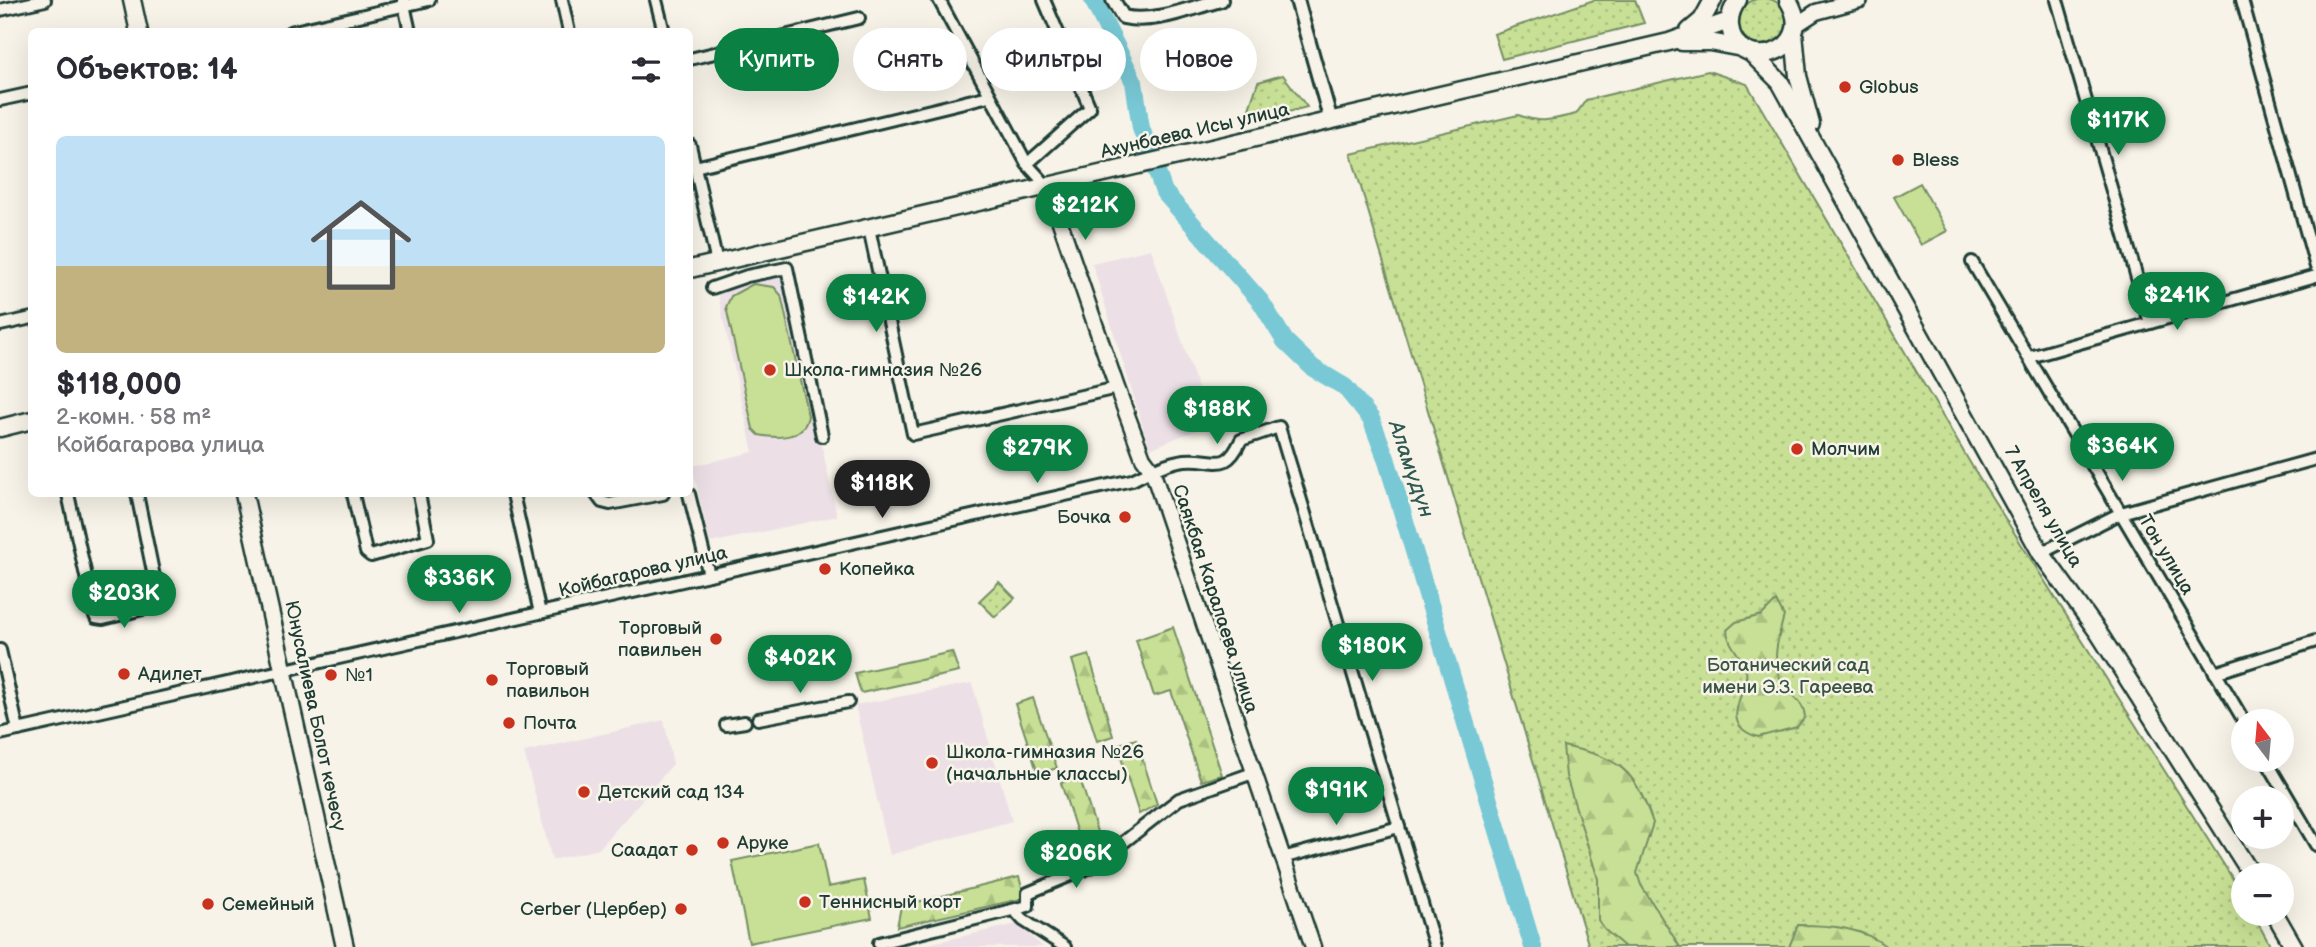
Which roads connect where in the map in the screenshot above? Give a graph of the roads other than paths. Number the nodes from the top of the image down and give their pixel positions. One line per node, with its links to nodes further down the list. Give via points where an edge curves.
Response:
1 (45, 0): 19 (street)
2 (132, 0): 21 (main road)
3 (429, 0): 16 (street)
4 (562, 0): 24 (street)
5 (656, 0): 25 (street)
6 (939, 0): 31 (street)
7 (1044, 0): 36 (street, via 1090,108)
8 (1113, 0): 9 (street, via 1123,18 1133,20)
9 (1221, 0)
10 (1297, 0): 33 (street)
11 (1713, 0): 27 (main road, via 1693,29)
12 (1788, 0): 18 (main road); 26 (main road, 7 Апреля улица)
13 (1860, 0): 18 (main road)
14 (2057, 0): 47 (street)
15 (2242, 0): 42 (street)
16 (404, 3): 22 (street); 23 (street)
17 (1732, 8): 27 (main road, Ахунбаева Исы улица); 28 (main road, via 1731,32)
18 (1828, 8): 26 (main road)
19 (0, 10)
20 (859, 19): 29 (street)
21 (138, 28)
22 (306, 28)
23 (410, 28)
24 (568, 28)
25 (663, 28)
26 (1795, 29): 28 (main road, via 1779,50 1761,55); 34 (main road, 7 Апреля улица, via 1798,76)
27 (1669, 42): 28 (main road, Ахунбаева Исы улица, via 1710,42); 33 (main road, Ахунбаева Исы улица)
28 (1747, 50): 34 (main road, 7 Апреля улица, via 1780,82)
29 (693, 58)
30 (28, 94): 32 (street)
31 (989, 96): 36 (street); 37 (street)
32 (0, 100)
33 (1331, 121): 38 (main road, Ахунбаева Исы улица)
34 (1817, 147): 66 (main road, 7 Апреля улица)
35 (693, 158): 37 (street)
36 (1027, 164): 38 (street)
37 (695, 167): 41 (street)
38 (1048, 187): 39 (main road, Ахунбаева Исы улица); 50 (main road, Саякбая Каралаева улица)
39 (869, 228): 41 (main road, Ахунбаева Исы улица); 50 (street, via 914,434)
40 (1972, 262): 49 (street, Тон улица)
41 (717, 263): 43 (main road, Ахунбаева Исы улица)
42 (2316, 267)
43 (693, 268)
44 (2316, 276): 47 (street)
45 (712, 288): 53 (street, via 747,275 787,268)
46 (28, 319): 48 (street)
47 (2150, 323): 49 (street)
48 (0, 325)
49 (2030, 357): 65 (street, Тон улица)
50 (1117, 388): 55 (main road, Саякбая Каралаева улица, via 1143,458)
51 (28, 422): 52 (main road)
52 (0, 428)
53 (822, 436)
54 (2316, 459): 65 (street)
55 (1152, 470): 67 (street, Койбагарова улица, via 1132,480); 81 (main road, Саякбая Каралаева улица); 82 (street, Койбагарова улица, via 1186,460 1226,462 1241,440 1279,427)
56 (69, 497): 57 (street, via 94,613 103,619 155,606 159,601)
57 (138, 497)
58 (245, 497): 71 (main road, Юнусалиева Болот көчөсү)
59 (354, 497): 60 (street, via 366,552 372,556 428,539)
60 (420, 497)
61 (514, 497): 68 (street)
62 (598, 497): 63 (street, via 610,504)
63 (647, 497)
64 (690, 497): 67 (street)
65 (2121, 513): 66 (street); 72 (street, Тон улица)
66 (2041, 553): 85 (main road, 7 Апреля улица, via 2098,632)
67 (709, 575): 68 (street, Койбагарова улица)
68 (540, 613): 71 (street, Койбагарова улица)
69 (2316, 641): 72 (street)
70 (0, 650): 78 (street)
71 (283, 671): 78 (street, Койбагарова улица); 89 (main road, Юнусалиева Болот көчөсү)
72 (2215, 673): 74 (street, Тон улица)
73 (848, 702): 75 (street)
74 (2237, 709)
75 (758, 719)
76 (745, 722): 77 (street)
77 (726, 725)
78 (18, 730): 79 (street, Койбагарова улица)
79 (0, 734)
80 (2273, 772): 83 (street)
81 (1253, 773): 84 (main road, Саякбая Каралаева улица); 86 (street, via 1179,799 1093,866 1028,893 1028,906)
82 (1399, 827): 84 (street); 92 (street)
83 (2316, 845)
84 (1282, 858): 91 (main road, Саякбая Каралаева улица)
85 (2244, 863)
86 (1014, 910): 88 (street); 90 (street)
87 (2283, 926): 93 (main road)
88 (879, 943)
89 (345, 947)
90 (1065, 947)
91 (1313, 947)
92 (1435, 947)
93 (2294, 947)

